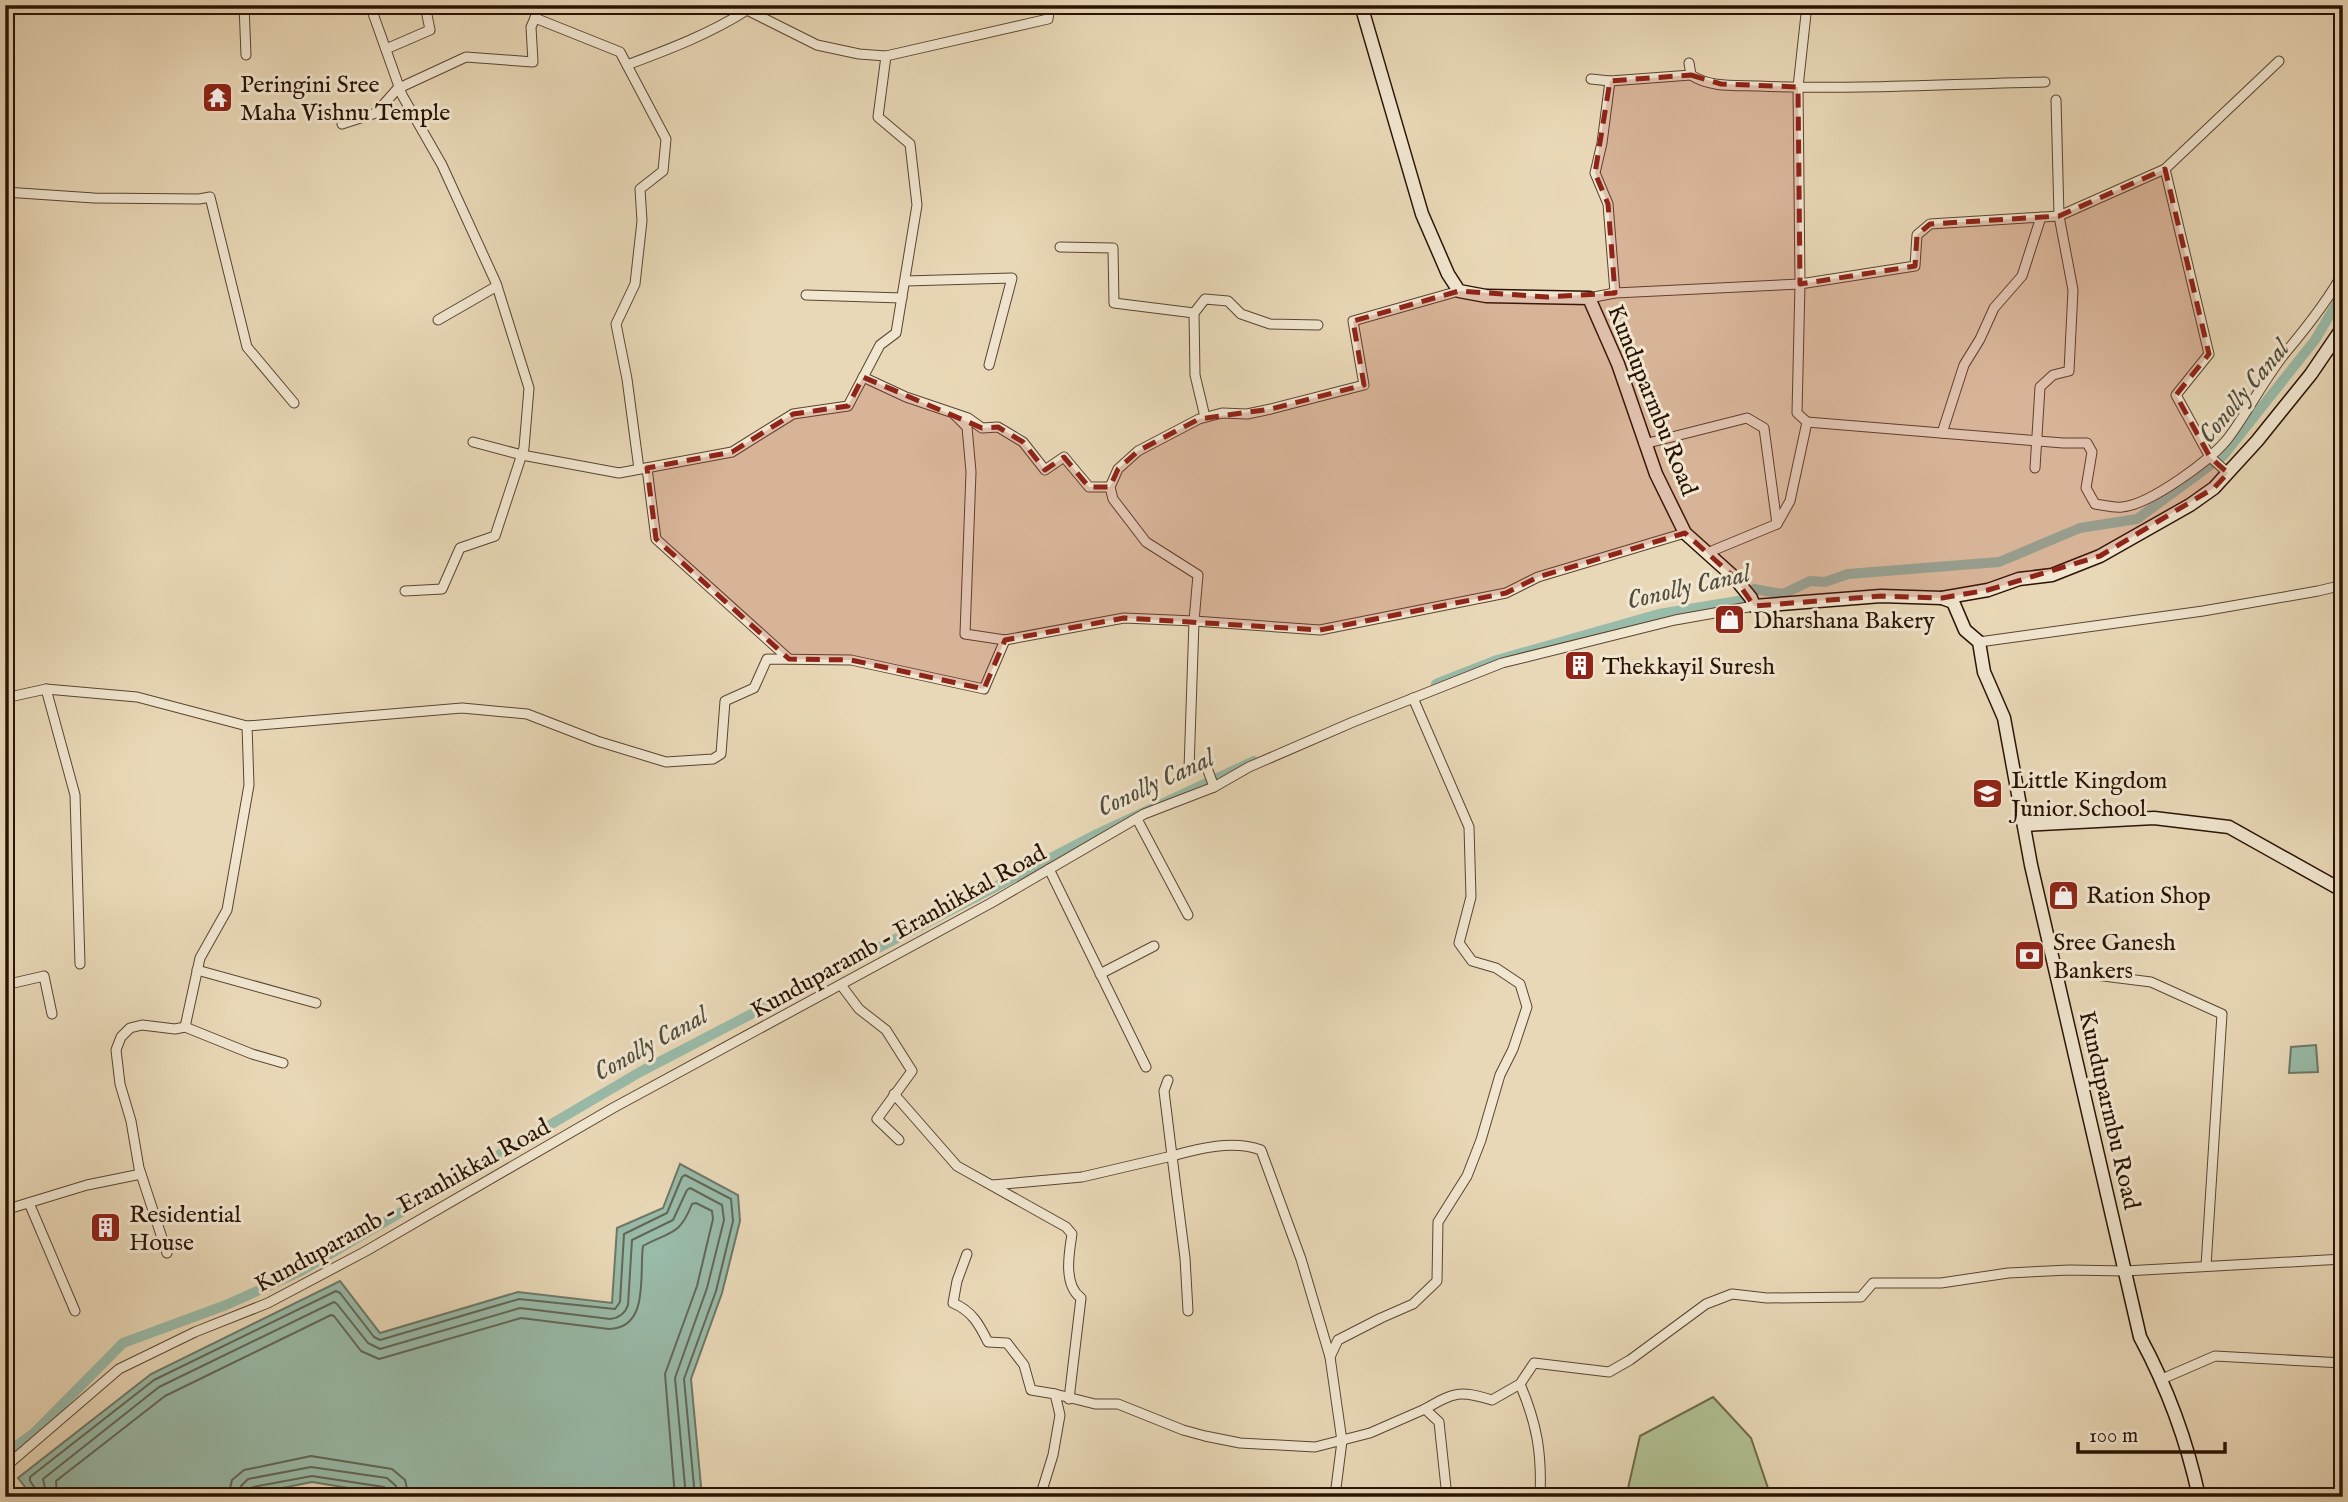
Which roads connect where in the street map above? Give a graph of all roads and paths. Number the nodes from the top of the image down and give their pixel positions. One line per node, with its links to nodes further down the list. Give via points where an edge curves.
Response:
1 (244, 5): 11 (street)
2 (370, 5): 10 (street)
3 (425, 5): 10 (street, via 430,30)
4 (538, 5): 9 (street)
5 (1050, 5): 12 (street, via 1048,19)
6 (1361, 5): 33 (main road, via 1422,214)
7 (1807, 5): 21 (street)
8 (747, 8): 12 (street, via 817,46); 15 (street, via 673,47)
9 (535, 18): 15 (street, via 620,52); 20 (street, via 531,27 533,62 466,57)
10 (386, 49): 20 (street)
11 (246, 55)
12 (886, 57): 30 (street, via 878,117 910,144 917,205)
13 (2279, 61): 24 (street)
14 (1689, 63): 16 (street)
15 (626, 65): 55 (street, via 666,139 663,171 640,189 642,221 635,285 616,324)
16 (1691, 75): 18 (street); 21 (street, via 1721,84)
17 (1591, 79): 18 (street)
18 (1610, 81): 34 (street, via 1595,173 1608,204)
19 (2045, 82): 21 (street)
20 (399, 87): 23 (street, via 376,113); 32 (street, via 442,165)
21 (1798, 87): 31 (street)
22 (2056, 100): 26 (street)
23 (342, 124)
24 (2165, 169): 26 (street); 53 (street, via 2209,354 2176,396)
25 (5, 192): 44 (street, via 94,198 210,197 247,347)
26 (2059, 216): 27 (street); 49 (street, via 2073,290 2069,371 2053,374 2040,387)
27 (2041, 217): 31 (street, via 1930,224 1917,234 1915,266); 48 (street, via 2022,276 1994,308 1964,365)
28 (1060, 247): 38 (street, via 1113,248 1114,303)
29 (2343, 273): 53 (street)
30 (905, 281): 36 (street); 42 (street, via 1012,278)
31 (1800, 284): 34 (street); 47 (street, via 1797,413)
32 (497, 286): 39 (street); 52 (street, via 529,388)
33 (1459, 291): 37 (main road, Kunduparmbu Road, via 1486,296); 46 (street, via 1353,321 1364,385 1272,409)
34 (1615, 293): 37 (street)
35 (806, 295): 36 (street)
36 (902, 298): 43 (street, via 896,333 880,345)
37 (1589, 298): 51 (main road, Kunduparmbu Road, via 1618,364)
38 (1194, 313): 40 (street, via 1205,299 1228,301 1241,314 1270,324); 46 (street, via 1195,375)
39 (438, 320)
40 (1318, 325)
41 (2343, 327): 56 (main road, via 2287,404)
42 (989, 365)
43 (863, 377): 45 (street); 55 (street, via 848,406 793,414 732,452)
44 (295, 403)
45 (953, 414): 57 (street, via 982,428 998,427 1023,442 1045,470 1064,457 1089,487); 66 (street, via 967,427 971,472 965,634)
46 (1205, 417): 57 (street, via 1138,451 1118,469)
47 (1807, 422): 48 (street); 58 (street, via 1790,501)
48 (1941, 433): 49 (street)
49 (2037, 441): 53 (street, via 2087,443 2092,452 2086,488 2095,504 2123,507 2152,496); 54 (street)
50 (473, 442): 52 (street)
51 (1644, 444): 58 (street, via 1747,418 1764,428); 59 (main road, Kunduparmbu Road)
52 (522, 455): 55 (street, via 619,473); 62 (street, via 495,536 460,548 442,589)
53 (2210, 457): 56 (street)
54 (2035, 468)
55 (643, 469): 68 (street, via 656,539)
56 (2228, 473): 64 (main road, via 2190,505 2100,556 2052,575)
57 (1110, 487): 65 (street, via 1146,542 1198,575)
58 (1777, 524): 60 (street)
59 (1685, 533): 60 (main road, Kunduparmbu Road); 65 (street, via 1538,578 1506,593 1320,630)
60 (1707, 553): 63 (main road, Kunduparmbu Road)
61 (2343, 585): 67 (street, via 2203,611)
62 (405, 591)
63 (1749, 598): 64 (main road); 71 (street, Kunduparamb - Eranhikkal Road, via 1521,658)
64 (1942, 598): 67 (main road, Kunduparmbu Road, via 1952,602 1965,630)
65 (1194, 621): 66 (street, via 1124,618); 73 (street, via 1189,769 1206,765)
66 (1004, 639): 68 (street, via 984,689 851,660)
67 (1979, 642): 75 (main road, Kunduparmbu Road, via 1984,672 2004,718)
68 (789, 659): 72 (street, via 767,659 754,688 725,701 721,754 713,759 666,762 527,714 461,708)
69 (46, 689): 70 (street); 72 (street, via 137,697); 80 (street, via 75,795)
70 (5, 698)
71 (1413, 698): 73 (street, Kunduparamb - Eranhikkal Road); 106 (street, via 1469,827 1471,897 1459,943 1472,961 1496,968 1520,984 1527,1007 1500,1074 1481,1140 1438,1222 1437,1281 1413,1304 1338,1340)
72 (247, 726): 82 (street, via 248,785 227,910)
73 (1213, 786): 74 (street, Kunduparamb - Eranhikkal Road)
74 (1137, 819): 76 (street, Kunduparamb - Eranhikkal Road); 78 (street)
75 (2024, 825): 77 (main road, via 2154,818 2229,827); 81 (main road, Kunduparmbu Road)
76 (1049, 869): 83 (street); 85 (street, Kunduparamb - Eranhikkal Road)
77 (2343, 888)
78 (1188, 915)
79 (1154, 946): 83 (street)
80 (80, 964)
81 (2056, 970): 102 (street, via 2151,982 2222,1014); 103 (main road, Kunduparmbu Road)
82 (197, 971): 86 (street); 88 (street)
83 (1100, 974): 90 (street)
84 (5, 985): 87 (street, via 44,976)
85 (841, 985): 92 (street, via 859,1009 886,1030 912,1071); 114 (street, Kunduparamb - Eranhikkal Road, via 613,1108 366,1251 268,1303 119,1369)
86 (316, 1003)
87 (52, 1014)
88 (185, 1027): 89 (street); 95 (street, via 130,1028 116,1050)
89 (283, 1063)
90 (1146, 1067)
91 (1168, 1080): 94 (street, via 1164,1091)
92 (894, 1094): 93 (street, via 877,1119); 96 (street, via 957,1166)
93 (899, 1140)
94 (1172, 1156): 96 (street, via 1082,1177); 105 (street); 106 (street, via 1201,1148 1250,1146 1261,1150)
95 (141, 1174): 97 (street); 99 (street)
96 (990, 1185): 111 (street, via 1072,1234 1070,1285 1081,1298)
97 (29, 1203): 98 (street); 104 (street)
98 (5, 1210)
99 (167, 1253)
100 (967, 1254): 110 (street, via 953,1303 977,1320 988,1342 1007,1343 1024,1365 1031,1390)
101 (2343, 1259): 102 (street)
102 (2206, 1266): 103 (street)
103 (2125, 1271): 108 (main road, Kunduparmbu Road, via 2140,1336); 109 (street, via 2069,1270 1941,1283 1873,1283 1861,1297 1732,1294 1706,1304 1609,1371 1534,1363)
104 (75, 1311)
105 (1188, 1311)
106 (1330, 1357): 113 (street)
107 (2343, 1363): 108 (street, via 2215,1356)
108 (2162, 1379): 121 (main road, Kunduparmbu Road)
109 (1520, 1384): 112 (street, via 1492,1400 1467,1393 1450,1395); 120 (street, via 1534,1415 1541,1465)
110 (1055, 1394): 111 (street); 117 (street, via 1060,1415)
111 (1069, 1399): 113 (street, via 1118,1404 1183,1430 1240,1443 1315,1447)
112 (1425, 1409): 113 (street); 119 (street, via 1439,1422)
113 (1342, 1441): 118 (street)
114 (5, 1467)
115 (5, 1484): 116 (street)
116 (14, 1497)
117 (1040, 1497)
118 (1338, 1497)
119 (1447, 1497)
120 (1539, 1497)
121 (2199, 1497)

